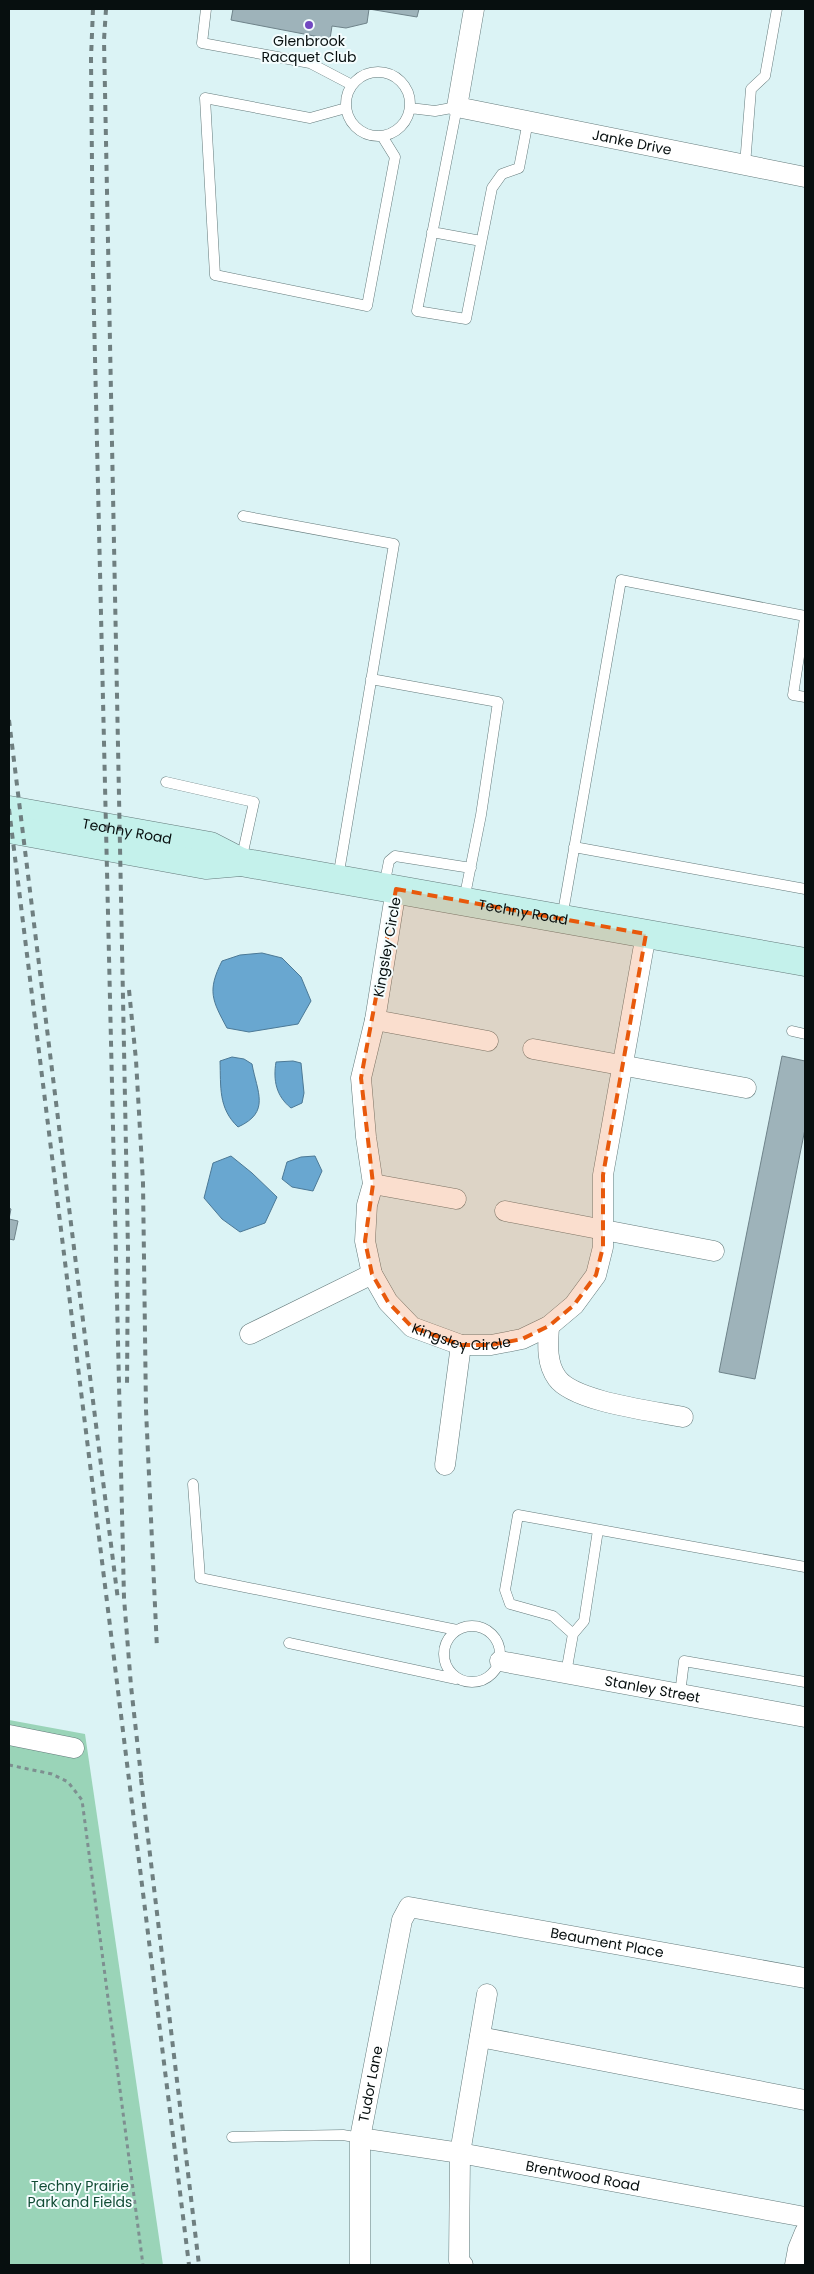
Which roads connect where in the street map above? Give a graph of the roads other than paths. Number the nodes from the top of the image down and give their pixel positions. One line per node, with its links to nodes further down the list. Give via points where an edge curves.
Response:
1 (206, 9): 4 (lane, via 202,43 310,63)
2 (474, 9): 5 (street)
3 (777, 9): 10 (lane, via 765,76 751,89)
4 (352, 85): 6 (lane); 7 (lane, via 366,74 390,74 407,91)
5 (457, 107): 7 (lane, via 435,111); 8 (street, Janke Drive); 12 (lane)
6 (346, 108): 9 (lane, via 358,129); 9 (lane, via 310,118 205,98 215,275 367,306 395,157)
7 (410, 108): 9 (lane, via 398,129)
8 (528, 121): 10 (street, Janke Drive); 13 (lane, via 519,168 502,174 492,188)
9 (382, 136)
10 (745, 165): 11 (street, Janke Drive)
11 (805, 177)
12 (432, 232): 13 (lane); 13 (lane, via 417,311 466,319)
13 (482, 240)
14 (243, 516): 16 (lane, via 394,544)
15 (805, 617): 17 (lane, via 793,695); 21 (lane, via 621,580)
16 (371, 680): 23 (lane, via 498,702); 24 (lane)
17 (805, 697)
18 (166, 782): 22 (lane, via 254,802)
19 (9, 810): 22 (main road, Techny Road, via 210,846)
20 (9, 829): 22 (main road, Techny Road, via 206,865)
21 (574, 847): 26 (lane); 28 (lane)
22 (241, 862): 24 (main road, Techny Road)
23 (471, 868): 25 (lane, via 395,856 389,861); 27 (lane)
24 (338, 879): 25 (main road, Techny Road)
25 (390, 888): 27 (main road, Techny Road); 31 (street, Kingsley Circle)
26 (805, 888)
27 (464, 901): 28 (main road, Techny Road)
28 (562, 919): 29 (main road, Techny Road)
29 (646, 934): 30 (main road, Techny Road); 36 (street, Kingsley Circle)
30 (805, 962)
31 (374, 1020): 34 (street); 38 (street, Kingsley Circle, via 361,1078)
32 (792, 1032): 33 (lane)
33 (805, 1034)
34 (488, 1041)
35 (533, 1049): 36 (street)
36 (622, 1065): 37 (street); 41 (street, Kingsley Circle, via 603,1175)
37 (746, 1088)
38 (373, 1184): 39 (street); 43 (street, Kingsley Circle, via 367,1204 365,1241)
39 (456, 1200)
40 (505, 1211): 41 (street)
41 (604, 1230): 42 (street); 44 (street, Kingsley Circle, via 596,1275 574,1305)
42 (714, 1252)
43 (372, 1274): 45 (street); 46 (street, Kingsley Circle, via 388,1302 412,1327)
44 (549, 1326): 46 (street, Kingsley Circle, via 522,1338 491,1345); 47 (street, via 548,1354 557,1379 580,1395)
45 (250, 1334)
46 (461, 1345): 48 (street)
47 (683, 1417)
48 (445, 1464)
49 (192, 1484): 52 (lane, via 200,1578)
50 (598, 1530): 51 (lane); 53 (lane, via 584,1621); 53 (lane, via 518,1515 504,1590 510,1604 554,1616)
51 (805, 1567)
52 (457, 1630): 55 (lane, via 466,1626 485,1629 498,1642); 57 (lane, via 445,1645 444,1654 450,1673)
53 (573, 1634): 56 (lane)
54 (289, 1643): 57 (lane)
55 (500, 1661): 56 (street, Stanley Street); 57 (lane, via 483,1681)
56 (566, 1673): 59 (street, Stanley Street)
57 (458, 1679)
58 (805, 1682): 59 (lane, via 684,1661)
59 (680, 1694): 60 (street, Stanley Street)
60 (805, 1717)
61 (9, 1735): 62 (street)
62 (74, 1748)
63 (409, 1906): 64 (street, Beaument Place); 69 (street, Tudor Lane, via 402,1920)
64 (805, 1978)
65 (488, 1994): 66 (street)
66 (480, 2037): 67 (street); 70 (street)
67 (805, 2100)
68 (232, 2137): 69 (lane, via 342,2135)
69 (360, 2138): 70 (street, Brentwood Road); 73 (street, Tudor Lane)
70 (460, 2153): 71 (street, Brentwood Road); 74 (street, via 459,2261)
71 (805, 2217)
72 (805, 2232): 75 (street)
73 (360, 2265)
74 (463, 2265)
75 (795, 2265)

